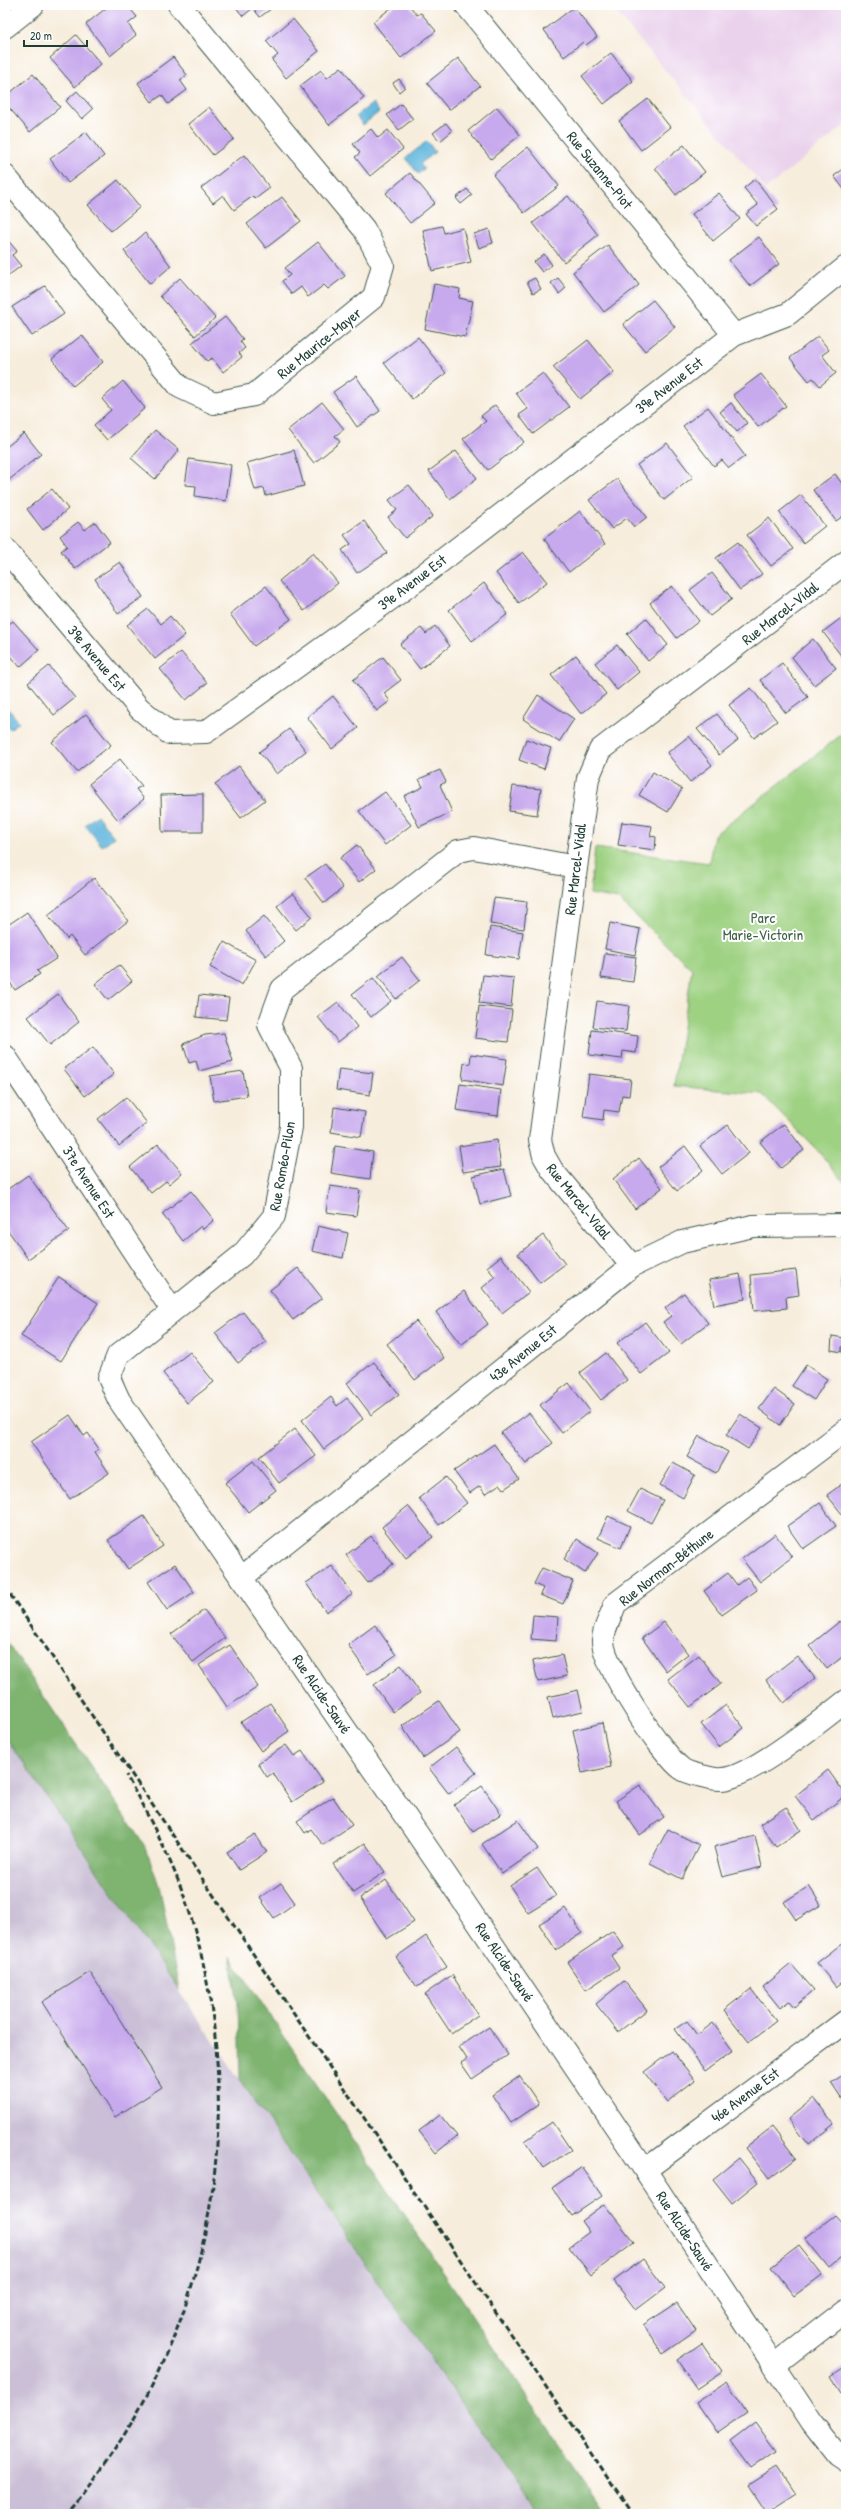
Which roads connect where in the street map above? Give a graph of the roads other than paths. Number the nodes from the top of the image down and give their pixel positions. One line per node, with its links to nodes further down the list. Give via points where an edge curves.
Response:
1 (32, 5): 4 (street)
2 (179, 5): 5 (street, Rue Maurice-Mayer, via 364,229 383,265 374,297 254,395 214,404 180,387)
3 (466, 5): 7 (street, Rue Suzanne-Piot)
4 (5, 28)
5 (5, 176)
6 (846, 267): 7 (street, 39e Avenue Est, via 788,314)
7 (734, 335): 8 (street, 39e Avenue Est, via 418,579 206,732 169,733 139,708)
8 (5, 549)
9 (846, 562): 10 (street, Rue Marcel-Vidal, via 600,750 588,778)
10 (576, 868): 13 (street, Rue Marcel-Vidal, via 540,1140 544,1156 552,1170); 14 (street, Rue Roméo-Pilon, via 474,848 458,851 282,989 269,1025 291,1068 291,1127 274,1216 242,1255)
11 (5, 1056): 14 (street, 37e Avenue Est)
12 (846, 1226): 13 (street, 43e Avenue Est, via 752,1226 682,1242)
13 (632, 1266): 17 (street, 43e Avenue Est)
14 (172, 1310): 16 (street, Rue Roméo-Pilon, via 118,1355 109,1378 119,1400)
15 (846, 1430): 18 (street, Rue Norman-Béthune, via 615,1604 603,1641 610,1668 656,1740 683,1770 720,1780 736,1776 788,1744)
16 (163, 1462): 17 (street, Rue Alcide-Sauvé)
17 (241, 1578): 20 (street, Rue Alcide-Sauvé)
18 (846, 1701)
19 (846, 2021): 20 (street, 46e Avenue Est)
20 (646, 2170): 22 (street, Rue Alcide-Sauvé)
21 (846, 2310): 22 (street)
22 (774, 2366): 23 (street, Rue Alcide-Sauvé, via 812,2423 837,2455)
23 (846, 2461)

